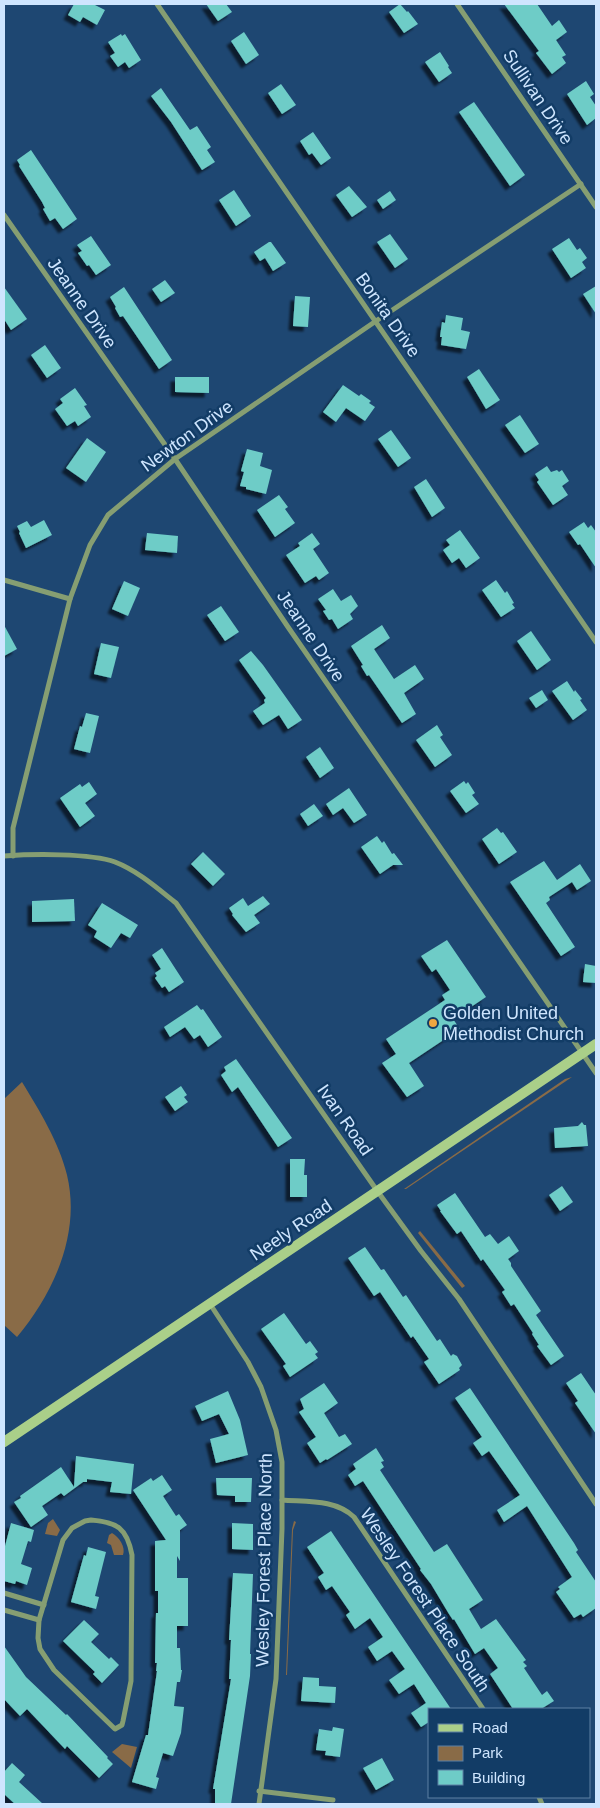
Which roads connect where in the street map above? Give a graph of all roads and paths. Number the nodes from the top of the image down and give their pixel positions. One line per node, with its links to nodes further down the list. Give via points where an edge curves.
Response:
1 (157, 4): 6 (street, Bonita Drive)
2 (457, 4): 3 (street, Sullivan Drive)
3 (580, 184): 4 (street, Sullivan Drive); 6 (street, Newton Drive)
4 (596, 207)
5 (4, 215): 7 (street, Jeanne Drive)
6 (376, 320): 7 (street, Newton Drive); 10 (street, Bonita Drive)
7 (175, 459): 9 (street, Newton Drive, via 108,515 85,555); 14 (street, Jeanne Drive)
8 (4, 580): 9 (street)
9 (70, 599): 12 (street, Newton Drive, via 13,828)
10 (596, 642)
11 (4, 856): 12 (street, Ivan Road)
12 (13, 856): 16 (street, Ivan Road, via 83,857 115,862 144,878 176,903)
13 (596, 1044): 14 (street, Neely Road)
14 (582, 1054): 15 (street, Jeanne Drive); 16 (street, Neely Road)
15 (596, 1073)
16 (378, 1192): 17 (street, Neely Road); 20 (street, Ivan Road, via 459,1299)
17 (210, 1303): 18 (street, Neely Road); 19 (street, Wesley Forest Place North, via 254,1373 270,1408 282,1462)
18 (4, 1442)
19 (282, 1500): 25 (street, Wesley Forest Place South, via 332,1504 354,1517); 26 (street, Wesley Forest Place North, via 276,1679)
20 (596, 1504)
21 (4, 1593): 22 (street)
22 (44, 1605): 24 (street); 24 (street, via 63,1540 72,1528 91,1520 119,1526 128,1539 132,1555 133,1606 131,1681 124,1721 119,1728 113,1728 54,1670 40,1649)
23 (4, 1610): 24 (street)
24 (39, 1620)
25 (482, 1708)
26 (260, 1791): 27 (street); 28 (street, Wesley Forest Place North)
27 (333, 1800)
28 (259, 1804)

